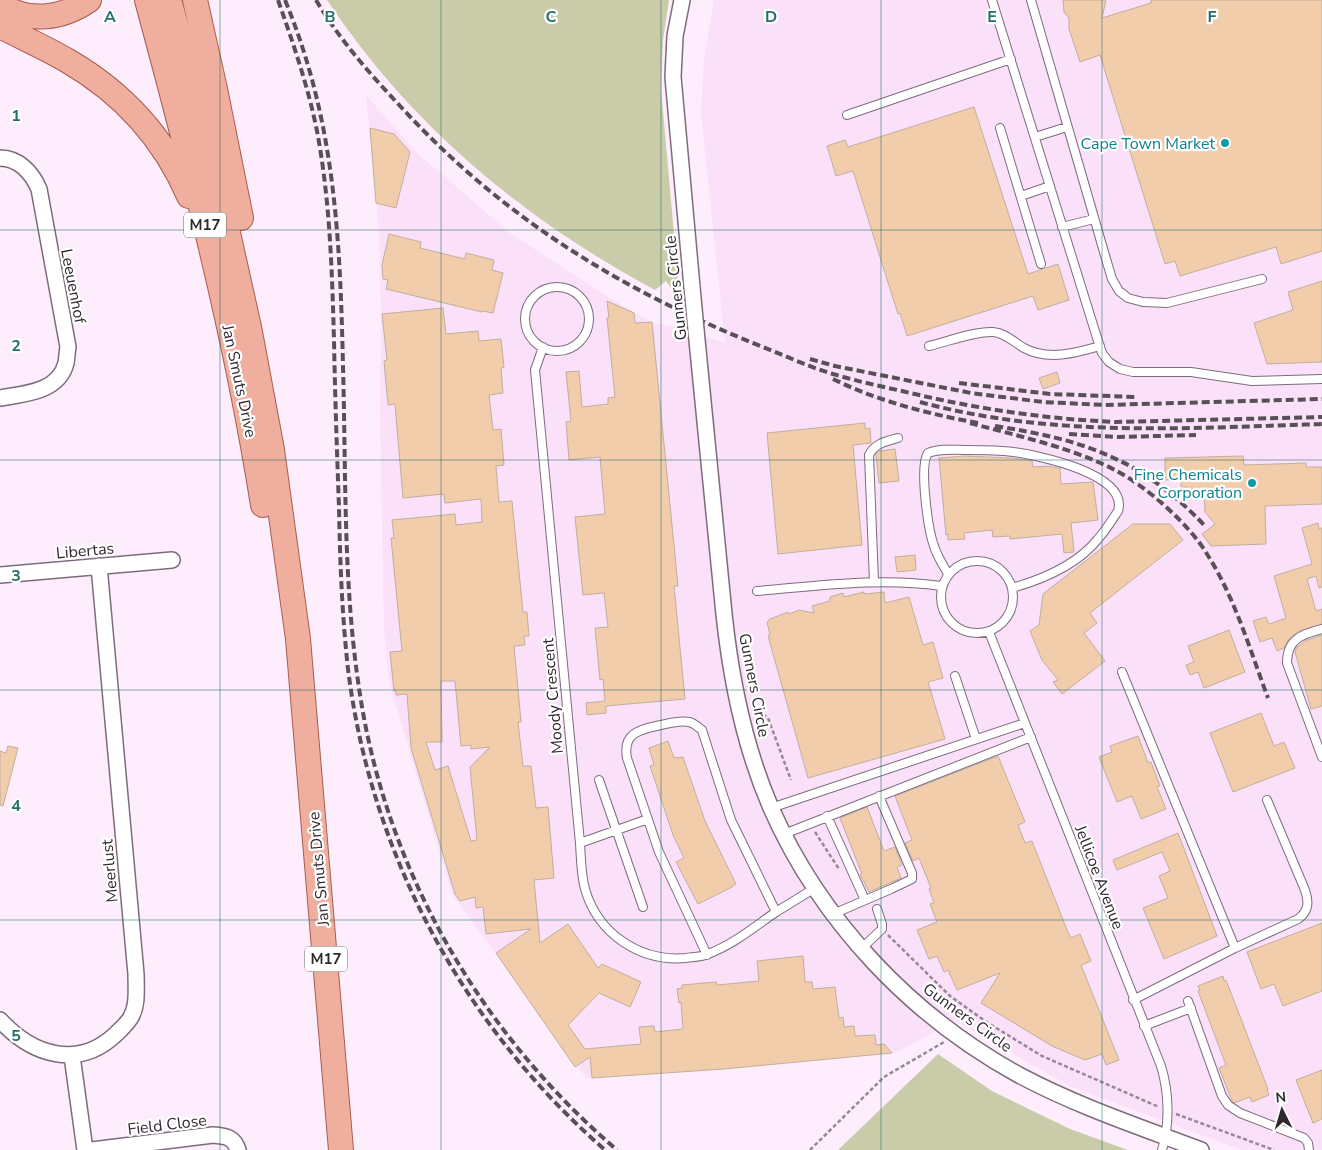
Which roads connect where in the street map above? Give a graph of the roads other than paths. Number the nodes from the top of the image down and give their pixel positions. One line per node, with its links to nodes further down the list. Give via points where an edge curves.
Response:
1 (89, 0): 8 (main road, via 74,10 44,17 24,15)
2 (147, 0): 20 (main road, Jan Smuts Drive / M17)
3 (169, 0): 27 (main road, Jan Smuts Drive / M17, via 207,139)
4 (195, 0): 27 (main road, via 244,237 252,293)
5 (682, 0): 50 (street, Gunners Circle, bridge, via 675,36 673,77 729,657 745,734)
6 (992, 0): 10 (lane)
7 (1031, 0): 12 (lane)
8 (0, 5)
9 (0, 26): 20 (main road, via 84,71 128,105 151,132 178,173)
10 (1011, 59): 11 (lane); 14 (lane)
11 (847, 114)
12 (1067, 127): 14 (lane); 18 (lane)
13 (1000, 128): 17 (lane)
14 (1035, 138): 16 (lane)
15 (0, 158): 28 (street, Leeuenhof, via 28,170 39,190 68,347 66,364 48,387)
16 (1050, 186): 17 (lane); 19 (lane)
17 (1021, 196): 21 (lane)
18 (1094, 220): 19 (lane); 22 (lane, via 1112,279 1128,298 1167,303)
19 (1062, 227): 24 (lane)
20 (210, 244): 46 (main road, Jan Smuts Drive / M17, via 243,387)
21 (1041, 264)
22 (1262, 279)
23 (929, 346): 24 (lane, via 982,332 1004,335 1032,352 1042,354 1072,354)
24 (1100, 346): 26 (lane, via 1109,362 1133,372 1191,372 1252,381)
25 (543, 347): 25 (lane, via 528,331 525,320 527,308 533,298 550,288 573,291 587,308 589,318 585,334 573,347 564,350); 55 (lane, Moody Crescent, via 535,370)
26 (1322, 379)
27 (258, 380): 46 (main road, Jan Smuts Drive / M17, via 272,450 298,639)
28 (0, 398)
29 (898, 438): 34 (lane, via 878,444 869,455)
30 (172, 560): 31 (street, Libertas)
31 (99, 566): 33 (street, Libertas); 68 (street, Meerlust, via 136,998 132,1017 108,1041)
32 (948, 574): 35 (lane); 36 (lane, via 971,561 984,562 997,566); 36 (lane, via 934,549 928,520 924,464 928,453 949,450 1015,452 1056,461 1106,482 1116,493 1120,506 1099,539 1070,563 1036,581)
33 (0, 575)
34 (874, 582): 35 (lane); 37 (lane)
35 (942, 586): 39 (lane, via 940,600 951,624 976,634)
36 (1012, 588): 39 (lane, via 1013,602 1009,614 1001,625)
37 (757, 591)
38 (1322, 629): 45 (lane, via 1298,637 1287,654 1287,662)
39 (989, 632): 42 (lane, Jellicoe Avenue)
40 (1122, 672): 62 (lane)
41 (955, 676): 44 (lane)
42 (1025, 722): 43 (lane, Jellicoe Avenue); 44 (lane)
43 (1031, 737): 48 (lane); 65 (lane, Jellicoe Avenue)
44 (976, 739): 50 (lane)
45 (1322, 757)
46 (309, 768): 73 (main road, Jan Smuts Drive / M17)
47 (599, 780): 53 (lane)
48 (879, 796): 51 (lane); 57 (lane, via 912,877 911,881)
49 (1268, 800): 62 (lane, via 1305,890 1308,907 1298,919)
50 (771, 808): 54 (street, Gunners Circle)
51 (827, 816): 54 (lane); 57 (lane)
52 (648, 819): 53 (lane); 60 (lane, via 627,758 628,742 640,729 680,722 697,725 708,744 732,820); 64 (lane, via 659,852)
53 (617, 830): 55 (lane); 58 (lane)
54 (784, 834): 56 (street, Gunners Circle)
55 (580, 843): 64 (lane, Moody Crescent, via 585,889 604,925 619,940 654,957 675,959)
56 (815, 888): 60 (lane, Moody Crescent); 61 (street, Gunners Circle)
57 (865, 900): 61 (lane)
58 (643, 907)
59 (876, 909): 63 (lane, via 882,929)
60 (776, 912): 64 (lane, Moody Crescent, via 736,941)
61 (833, 914): 63 (street, Gunners Circle)
62 (1235, 948): 65 (lane)
63 (862, 949): 69 (street, Gunners Circle, via 916,1004 982,1053 1020,1075)
64 (707, 955)
65 (1133, 1000): 67 (lane, Jellicoe Avenue)
66 (0, 1020): 68 (street, Meerlust, via 30,1044 53,1054)
67 (1144, 1026): 69 (lane, Jellicoe Avenue, via 1165,1079); 75 (lane, via 1189,1004 1228,1105 1240,1113 1304,1138)
68 (72, 1056): 70 (street)
69 (1164, 1143): 74 (street, Gunners Circle)
70 (85, 1150)
71 (92, 1150): 72 (street, Field Close, via 213,1135 226,1136 236,1143)
72 (238, 1150)
73 (341, 1150)
74 (1201, 1150)
75 (1309, 1150)

